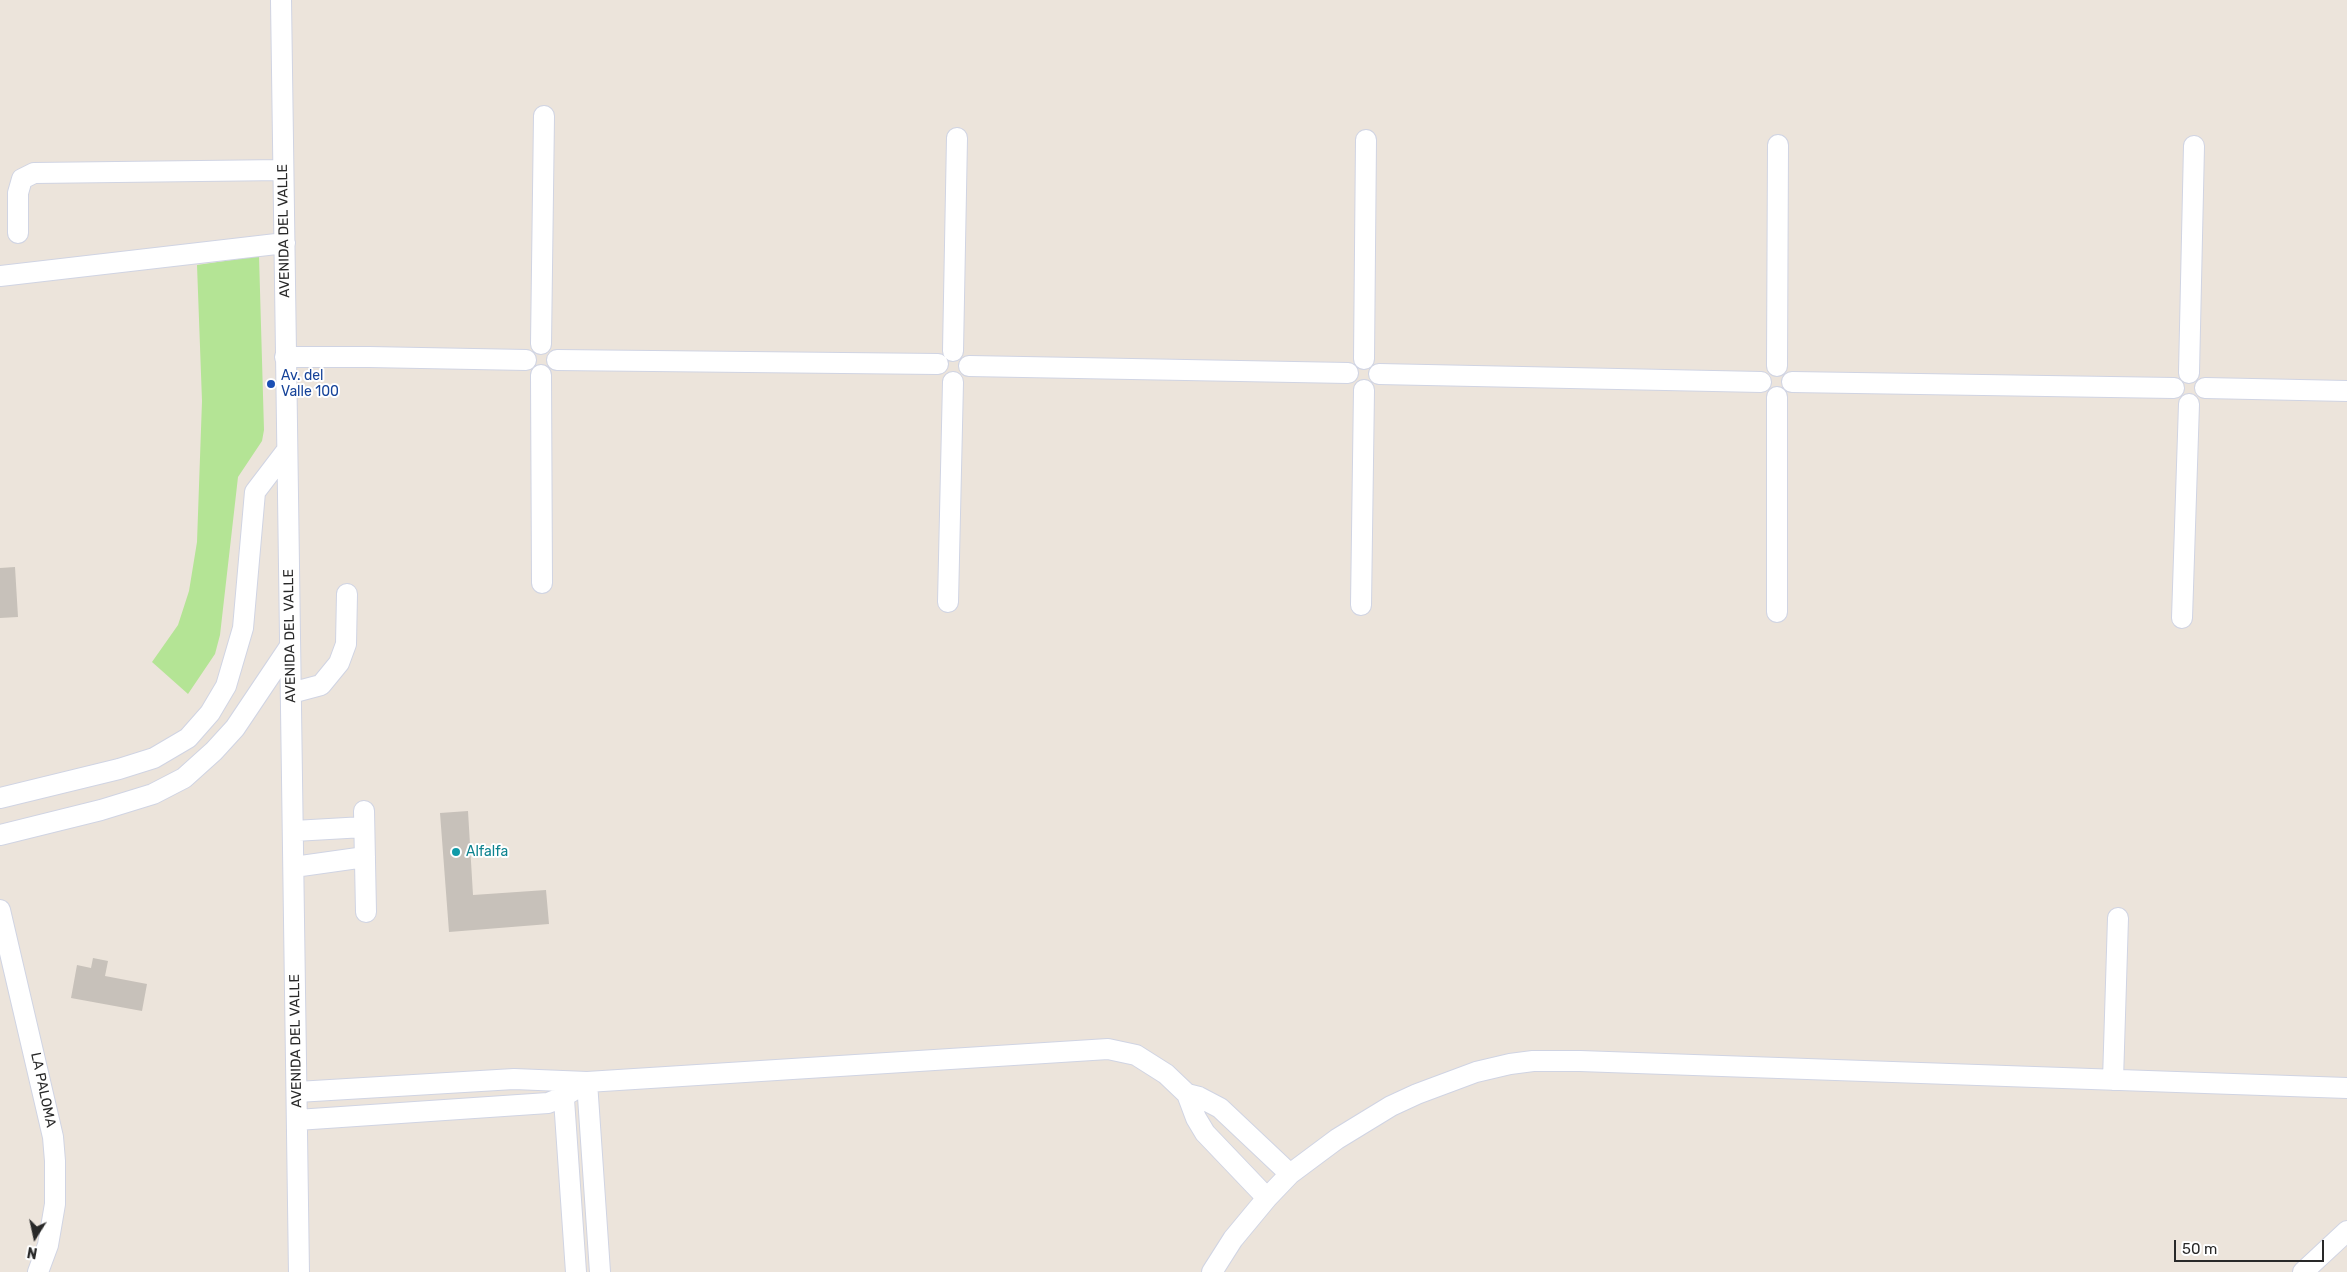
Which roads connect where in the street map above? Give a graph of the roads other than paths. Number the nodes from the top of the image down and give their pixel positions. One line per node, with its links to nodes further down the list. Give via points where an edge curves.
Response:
1 (281, 0): 7 (street, AVENIDA DEL VALLE)
2 (544, 116): 11 (street)
3 (957, 138): 12 (street)
4 (1366, 140): 14 (street)
5 (1778, 145): 19 (street)
6 (2194, 146): 21 (street)
7 (283, 170): 8 (street, via 34,173 22,179 18,193); 9 (street, AVENIDA DEL VALLE)
8 (18, 233)
9 (285, 242): 10 (street); 13 (street, AVENIDA DEL VALLE)
10 (0, 276)
11 (541, 344): 15 (street, via 529,351); 16 (street, via 551,347)
12 (953, 351): 17 (street, via 945,354); 18 (street, via 966,357)
13 (285, 357): 15 (street); 33 (street, AVENIDA DEL VALLE)
14 (1364, 359): 20 (street, via 1355,362); 22 (street, via 1372,362)
15 (526, 360): 23 (street, via 532,372)
16 (557, 360): 17 (street); 23 (street, via 554,369)
17 (938, 364): 24 (street, via 940,375)
18 (969, 366): 20 (street); 24 (street, via 963,379)
19 (1777, 366): 25 (street, via 1764,373); 26 (street, via 1786,369)
20 (1348, 373): 29 (street, via 1354,387)
21 (2189, 373): 27 (street, via 2177,379); 28 (street, via 2202,379)
22 (1379, 374): 25 (street); 29 (street, via 1376,383)
23 (542, 375): 34 (street)
24 (953, 382): 36 (street)
25 (1761, 382): 31 (street, via 1764,391)
26 (1792, 382): 27 (street); 31 (street, via 1789,391)
27 (2174, 388): 32 (street, via 2177,397)
28 (2204, 388): 30 (street); 32 (street, via 2198,401)
29 (1364, 390): 37 (street)
30 (2347, 391)
31 (1777, 397): 38 (street)
32 (2189, 404): 39 (street)
33 (287, 450): 40 (street, AVENIDA DEL VALLE); 42 (street, via 255,492 246,602 238,650 226,686 201,724 175,747 137,764)
34 (542, 583)
35 (346, 594): 41 (street, via 346,644 339,663 322,685)
36 (948, 602)
37 (1361, 605)
38 (1777, 612)
39 (2182, 618)
40 (290, 646): 41 (street, AVENIDA DEL VALLE); 44 (street, via 235,728 204,761 178,782 153,794)
41 (291, 693): 43 (street, AVENIDA DEL VALLE)
42 (0, 798)
43 (294, 832): 45 (street, via 364,819); 46 (street, AVENIDA DEL VALLE)
44 (0, 835)
45 (365, 857): 46 (street); 48 (street)
46 (294, 867): 54 (street, AVENIDA DEL VALLE)
47 (0, 910): 60 (street, LA PALOMA, via 53,1137 55,1204 48,1245)
48 (366, 912)
49 (2118, 918): 50 (street)
50 (2114, 1080): 52 (street); 57 (street, via 1533,1061 1493,1068 1417,1094 1364,1121)
51 (587, 1082): 53 (street); 55 (street, via 1108,1049 1146,1060); 63 (street)
52 (2347, 1088)
53 (563, 1089): 54 (street, via 514,1079); 56 (street, via 548,1103); 62 (street)
54 (297, 1092): 56 (street, AVENIDA DEL VALLE)
55 (1187, 1094): 57 (street, via 1220,1108); 58 (street, via 1205,1133)
56 (298, 1120): 61 (street, AVENIDA DEL VALLE)
57 (1290, 1174): 58 (street)
58 (1267, 1198): 64 (street)
59 (2347, 1231): 65 (street)
60 (38, 1272)
61 (299, 1272)
62 (576, 1272)
63 (600, 1272)
64 (1212, 1272)
65 (2303, 1272)

